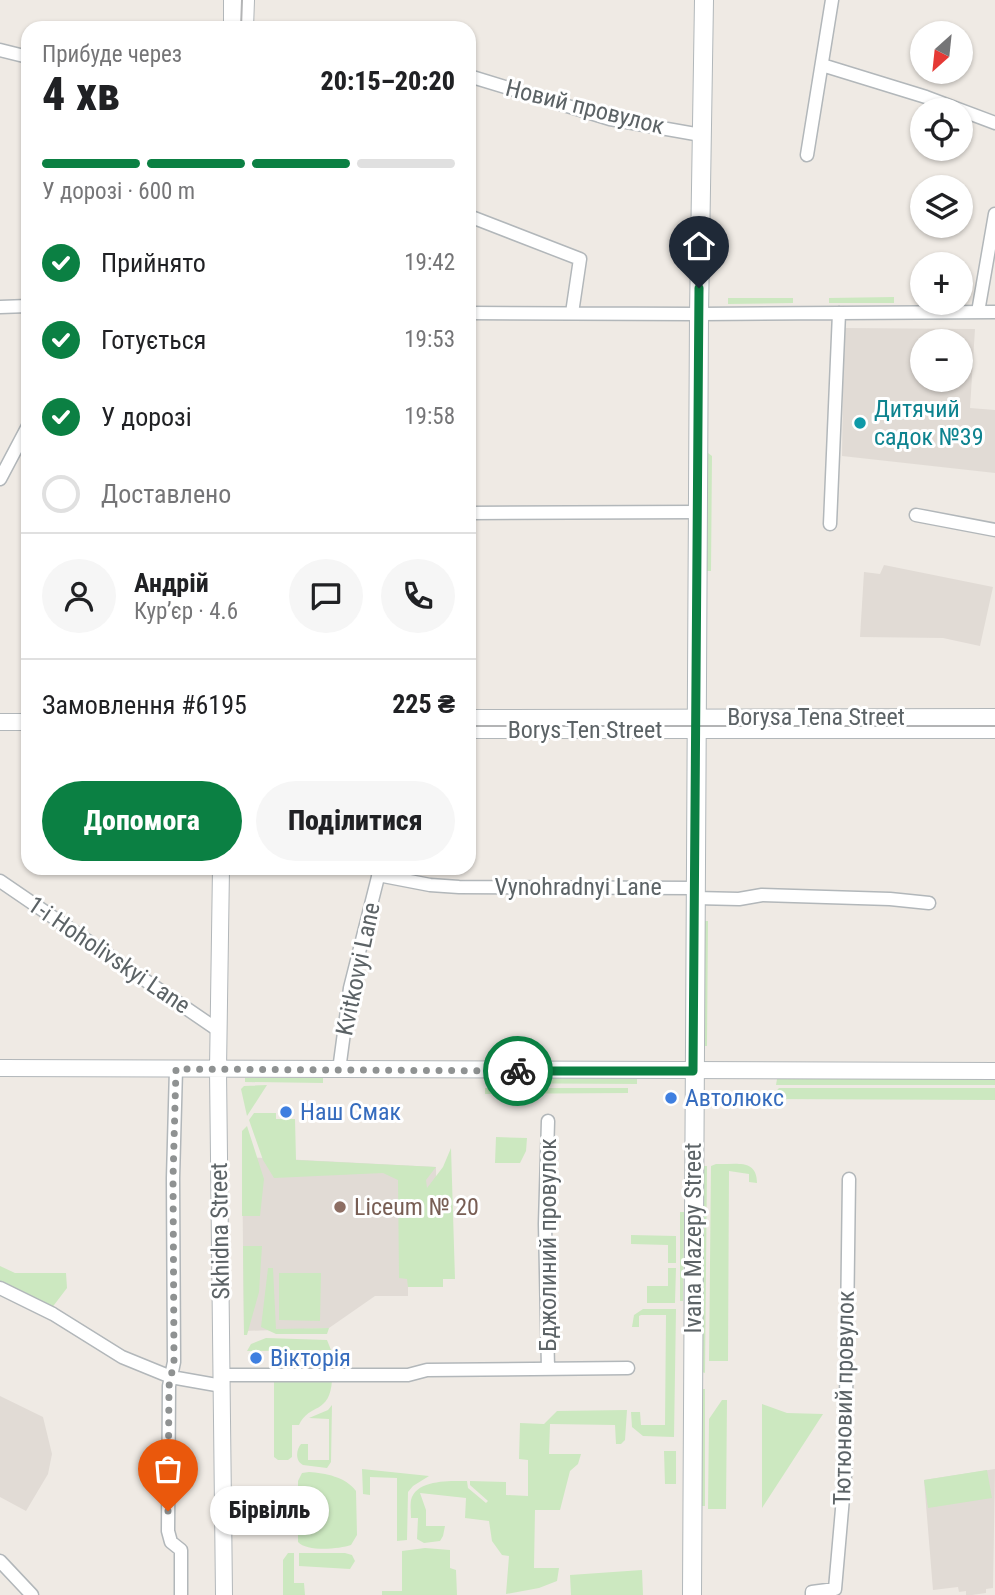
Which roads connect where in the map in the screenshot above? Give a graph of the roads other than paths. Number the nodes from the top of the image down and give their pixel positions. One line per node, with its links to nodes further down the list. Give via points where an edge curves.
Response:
1 (232, 0): 5 (street)
2 (246, 0): 6 (street)
3 (704, 0): 12 (main road, Ivana Mazepy Street)
4 (832, 0): 9 (street)
5 (232, 21)
6 (246, 21)
7 (0, 50): 8 (street)
8 (21, 55)
9 (822, 65): 11 (street); 13 (street)
10 (476, 78): 12 (street, Новий провулок, via 610,118)
11 (995, 123)
12 (702, 135): 23 (main road, Ivana Mazepy Street)
13 (807, 155)
14 (995, 214): 18 (street)
15 (476, 219): 21 (street, via 580,259)
16 (21, 306): 17 (street)
17 (0, 307)
18 (978, 312): 19 (street); 22 (street)
19 (995, 312)
20 (476, 313): 21 (street)
21 (572, 313): 23 (street)
22 (839, 313): 23 (street); 29 (street)
23 (699, 314): 26 (main road, Ivana Mazepy Street)
24 (21, 439): 25 (street)
25 (0, 479)
26 (698, 512): 27 (street); 35 (main road, Ivana Mazepy Street)
27 (476, 513)
28 (916, 515): 30 (street)
29 (830, 524)
30 (995, 530)
31 (995, 717): 35 (street, Borysa Tena Street)
32 (476, 718): 35 (street, Borysa Tena Street)
33 (0, 722): 34 (street)
34 (21, 722)
35 (697, 724): 36 (street, Borys Ten Street); 37 (street, Borys Ten Street); 43 (main road, Ivana Mazepy Street)
36 (476, 730)
37 (995, 730)
38 (221, 875): 45 (street, Skhidna Street)
39 (228, 875): 48 (street, Skhidna Street)
40 (378, 875): 49 (street, Kvitkovyi Lane, via 350,988)
41 (391, 875): 43 (street, Vynohradnyi Lane, via 460,887)
42 (0, 881): 45 (street, 1-i Hoholivskyi Lane)
43 (695, 893): 44 (street, Vynohradnyi Lane, via 739,899 762,895); 50 (main road, Ivana Mazepy Street)
44 (929, 903)
45 (218, 1030): 48 (street, Skhidna Street)
46 (0, 1068): 47 (street)
47 (176, 1069): 48 (street); 57 (street)
48 (222, 1069): 49 (street); 58 (street, Skhidna Street)
49 (339, 1070): 50 (street)
50 (693, 1071): 51 (street); 64 (main road, Ivana Mazepy Street)
51 (995, 1071)
52 (548, 1121): 56 (street, Бджолиний провулок)
53 (849, 1179): 65 (street, Тютюновий провулок, via 845,1475 835,1589)
54 (0, 1287): 57 (street, via 122,1357)
55 (628, 1368): 56 (street)
56 (548, 1369): 58 (street)
57 (171, 1377): 58 (street); 61 (street, via 168,1531 171,1542 181,1550)
58 (224, 1379): 62 (street, Skhidna Street); 63 (street, Skhidna Street)
59 (0, 1561): 60 (street)
60 (32, 1595)
61 (181, 1595)
62 (224, 1595)
63 (231, 1595)
64 (692, 1595)
65 (812, 1595)

